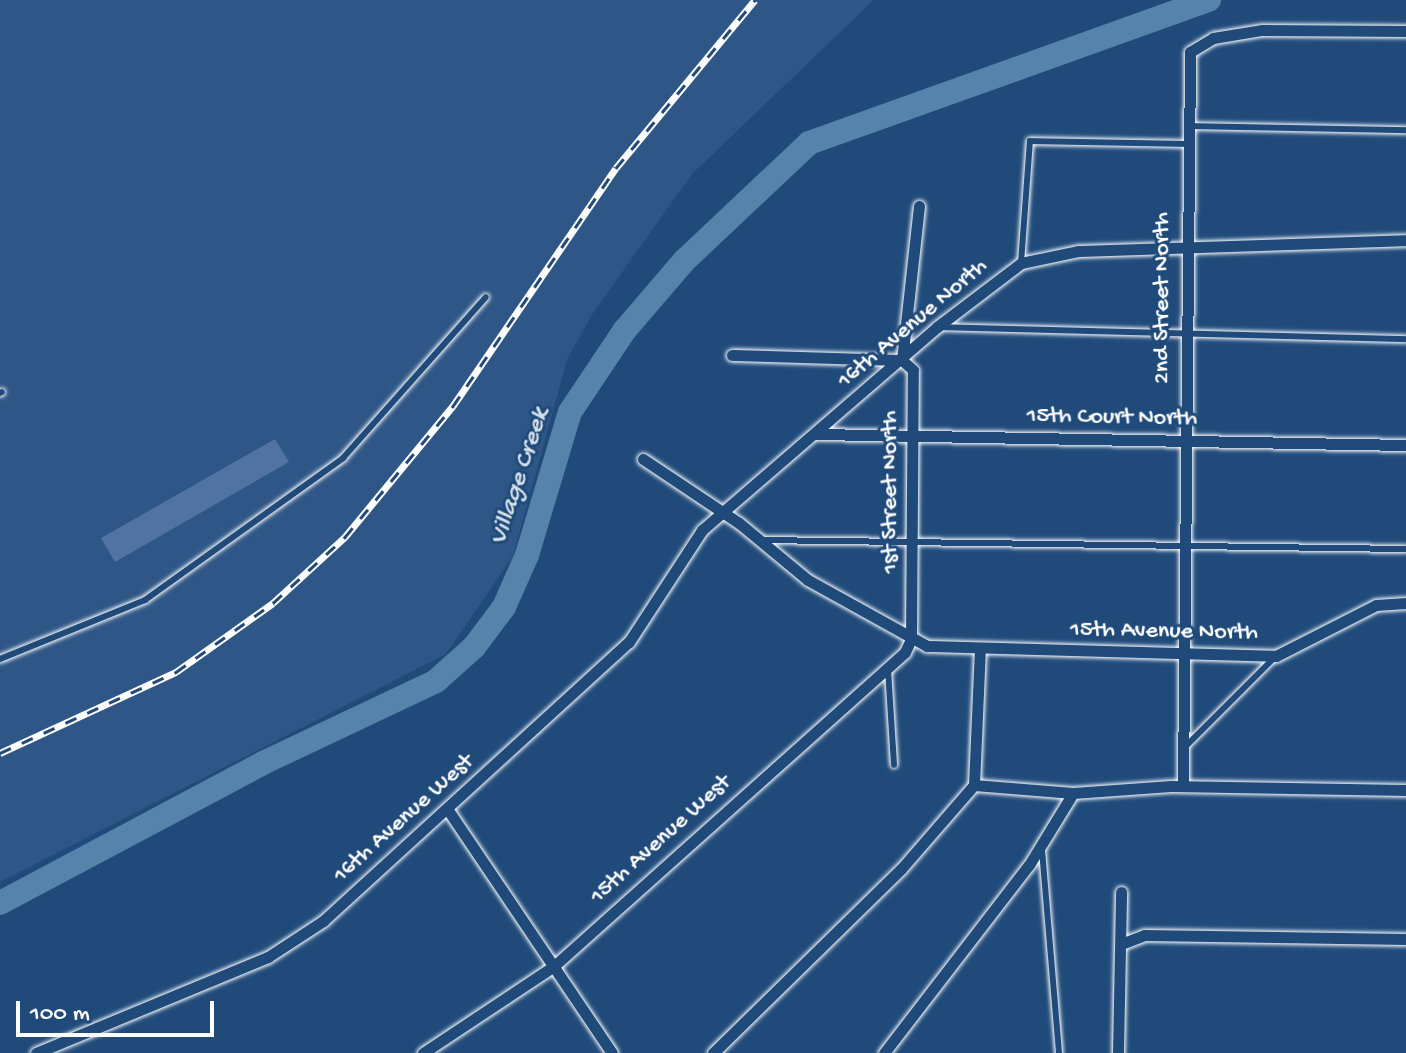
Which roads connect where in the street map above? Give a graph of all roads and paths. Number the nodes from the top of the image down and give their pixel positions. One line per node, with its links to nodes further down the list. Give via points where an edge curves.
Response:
1 (1406, 31): 2 (street, 2nd Street North, via 1262,30 1213,38 1190,52)
2 (1186, 126): 3 (lane); 4 (street, 2nd Street North)
3 (1406, 130)
4 (1186, 144): 7 (street, 2nd Street North); 8 (lane, via 1030,141)
5 (919, 206): 14 (street, 1st Street North)
6 (1406, 240): 7 (street, 16th Avenue North)
7 (1184, 247): 8 (street, 16th Avenue North, via 1078,251); 11 (street, 2nd Street North)
8 (1021, 263): 10 (street, 16th Avenue North)
9 (486, 297): 30 (lane, via 343,458 145,600)
10 (937, 327): 11 (lane); 14 (street, 16th Avenue North)
11 (1185, 333): 12 (lane); 17 (street, 2nd Street North)
12 (1406, 339)
13 (732, 355): 14 (street)
14 (902, 360): 15 (street, 16th Avenue North); 16 (street, 1st Street North, via 913,370)
15 (817, 434): 16 (street, 15th Court North); 20 (street, 16th Avenue North)
16 (913, 435): 17 (street, 15th Court North); 22 (street, 1st Street North)
17 (1184, 442): 18 (street, 15th Court North); 23 (street, 2nd Street North)
18 (1406, 445)
19 (643, 459): 20 (street, 15th Avenue North)
20 (721, 513): 21 (street, 15th Avenue North); 38 (street, 16th Avenue West, via 702,530 629,642)
21 (753, 540): 22 (lane); 26 (street, 15th Avenue North, via 808,580)
22 (913, 542): 23 (lane); 26 (street, 1st Street North)
23 (1185, 546): 24 (lane); 28 (street, 2nd Street North)
24 (1406, 549)
25 (1406, 603): 29 (street, 15th Avenue North, via 1376,605)
26 (911, 639): 27 (street, 15th Avenue North, via 927,646); 31 (street, 15th Avenue West)
27 (980, 649): 28 (street, 15th Avenue North); 34 (street)
28 (1184, 655): 29 (street, 15th Avenue North); 32 (street, 2nd Street North)
29 (1276, 656): 32 (lane)
30 (0, 659)
31 (888, 668): 33 (lane); 43 (street, 15th Avenue West)
32 (1182, 750): 35 (street, 2nd Street North)
33 (894, 765)
34 (974, 785): 37 (street); 47 (street, via 901,869)
35 (1183, 786): 36 (street); 37 (street)
36 (1406, 790)
37 (1073, 793): 39 (street)
38 (448, 810): 43 (street); 44 (street, 16th Avenue West, via 323,921 268,957)
39 (1041, 846): 48 (street); 49 (lane)
40 (1121, 892): 42 (street)
41 (1406, 939): 42 (street, via 1144,935)
42 (1121, 944): 50 (street)
43 (554, 966): 45 (street, 15th Avenue West); 46 (street)
44 (36, 1053)
45 (423, 1053)
46 (612, 1053)
47 (713, 1053)
48 (884, 1053)
49 (1059, 1053)
50 (1118, 1053)

